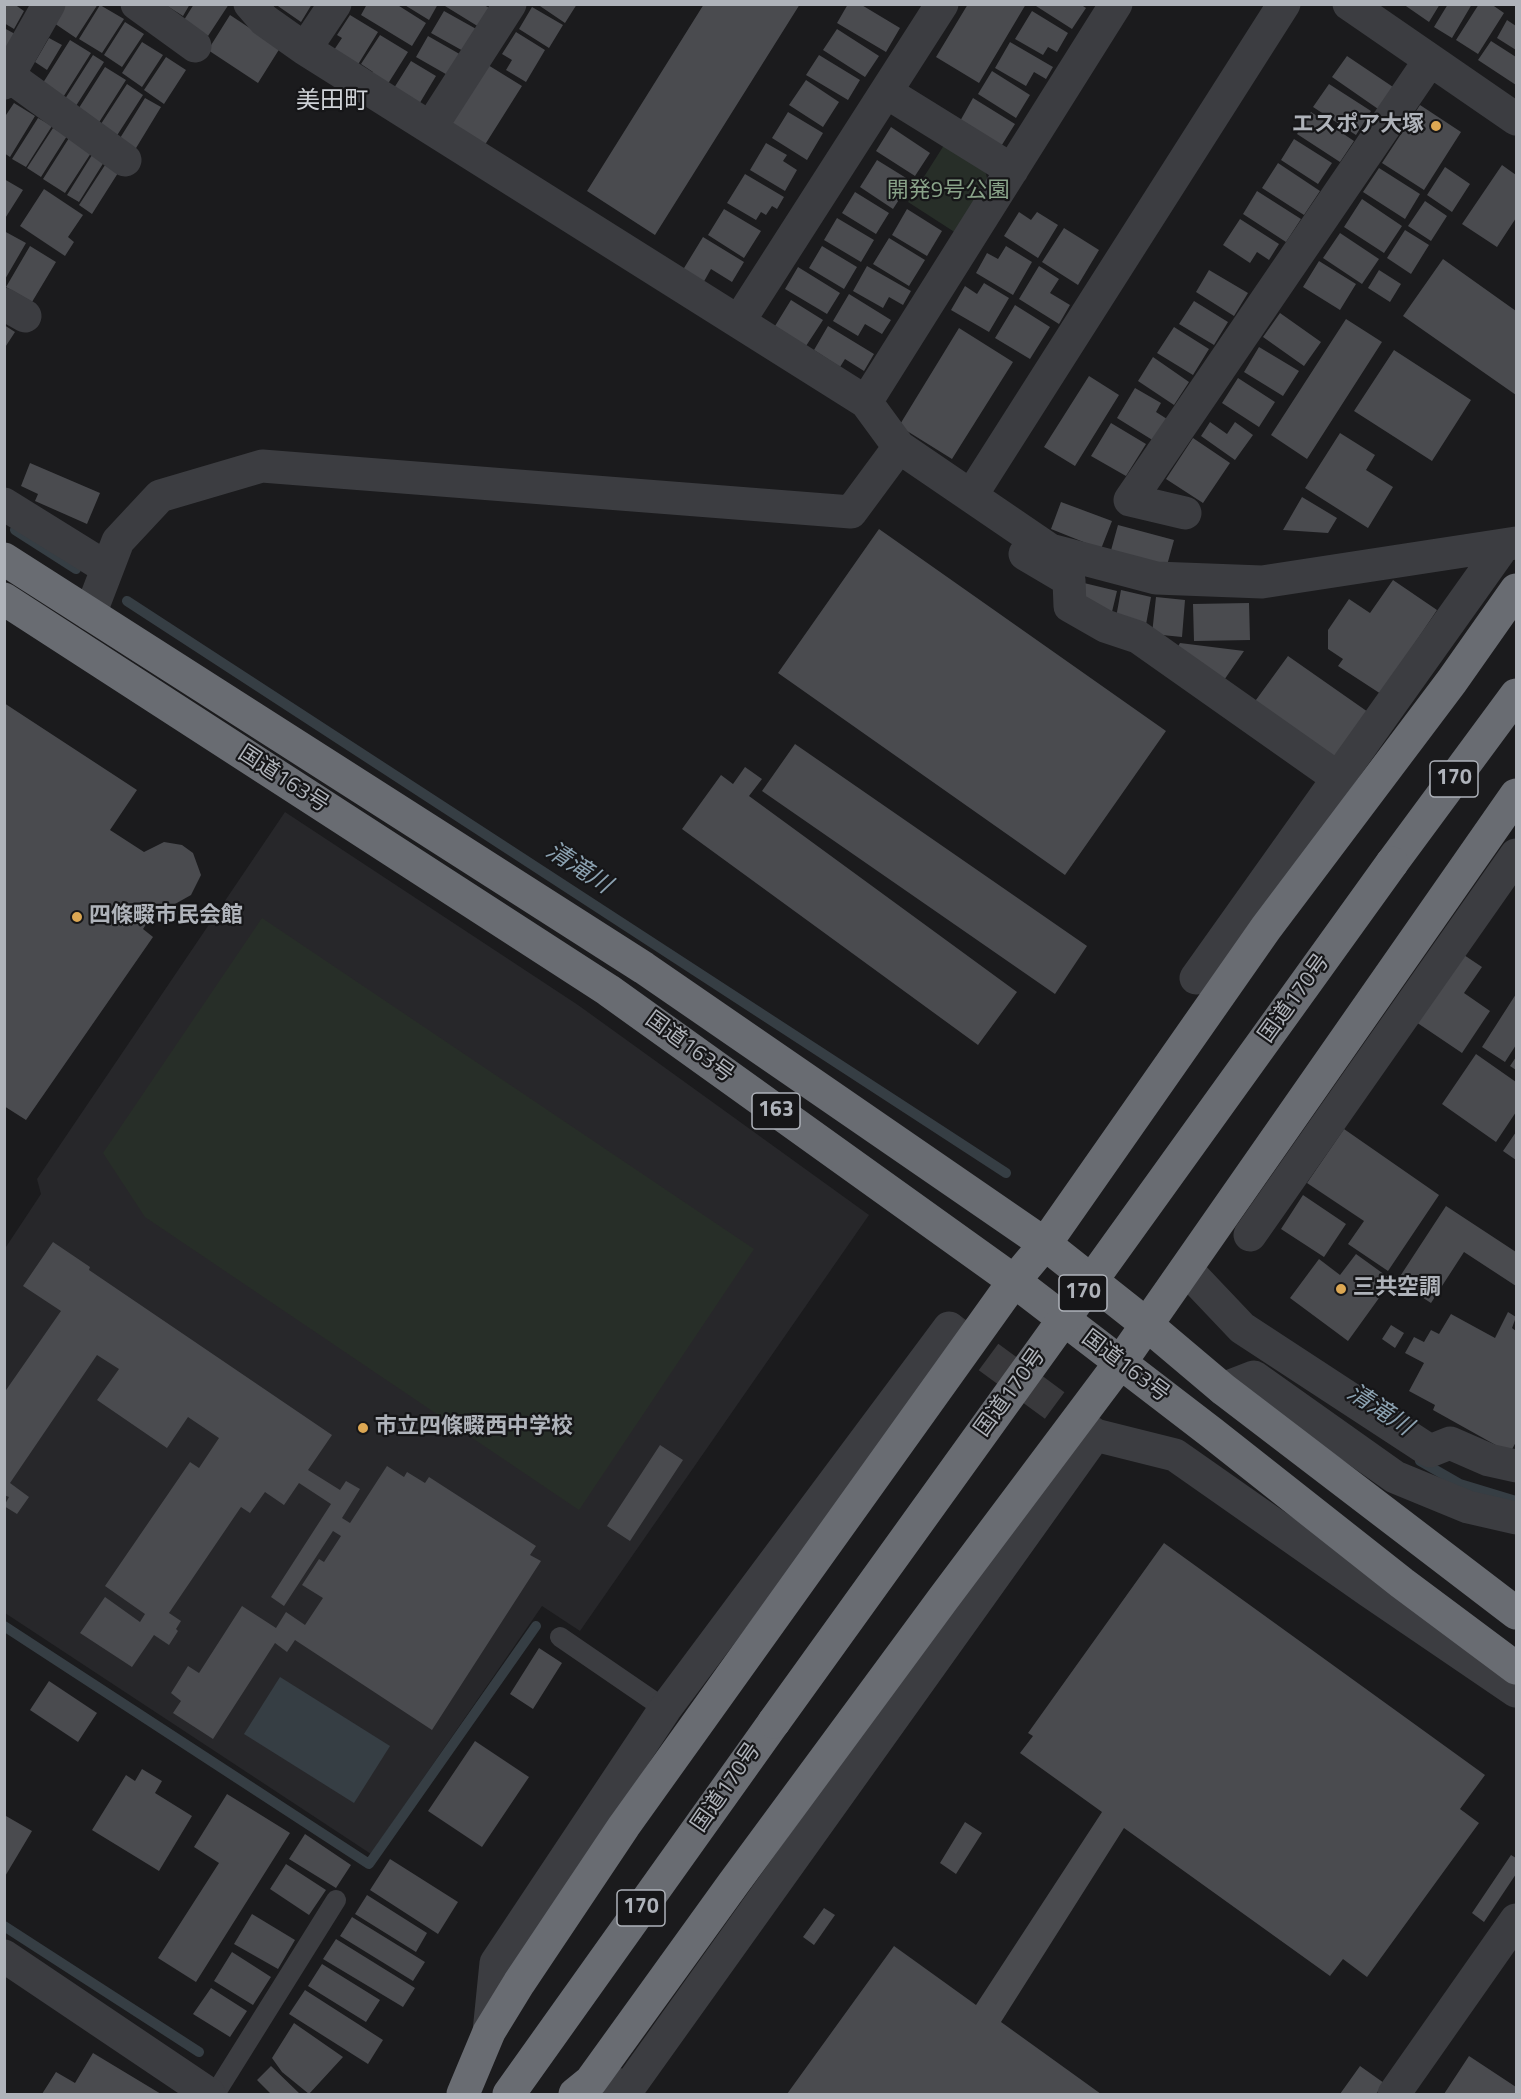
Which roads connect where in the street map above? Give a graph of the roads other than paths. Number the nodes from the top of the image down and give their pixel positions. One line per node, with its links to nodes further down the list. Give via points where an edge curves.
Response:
1 (49, 4): 13 (street)
2 (137, 4): 10 (street)
3 (250, 4): 11 (street, via 264,20)
4 (335, 4): 11 (street)
5 (510, 4): 16 (street)
6 (942, 4): 14 (street)
7 (1116, 4): 18 (street)
8 (1284, 4): 22 (street)
9 (1349, 4): 12 (street)
10 (195, 46)
11 (305, 49): 16 (street)
12 (1430, 60): 15 (street); 24 (street, via 1130,500)
13 (7, 79): 17 (street)
14 (886, 92): 18 (street); 19 (street)
15 (1516, 119)
16 (431, 127): 19 (street)
17 (125, 159)
18 (1012, 170): 20 (street)
19 (739, 321): 20 (street)
20 (866, 402): 21 (street)
21 (899, 447): 22 (street); 28 (street, via 850,512 262,466 160,496 118,541)
22 (971, 496): 25 (street)
23 (4, 504): 28 (street)
24 (1185, 513)
25 (1009, 521): 26 (street, via 1050,550 1155,578 1262,582); 33 (street, via 1021,552 1069,580 1070,606 1105,627 1137,637)
26 (1510, 544): 33 (street)
27 (4, 559): 31 (highway, 国道163号 / 163)
28 (107, 568): 31 (street)
29 (1516, 590): 39 (highway, 170, via 1266,928)
30 (4, 599): 41 (highway, 国道163号 / 163, via 608,990)
31 (90, 614): 39 (highway, 国道163号 / 163, via 644,968)
32 (1516, 695): 63 (highway, 国道170号 / 170, bridge)
33 (1338, 778): 37 (street)
34 (1516, 795): 40 (highway, 170)
35 (1516, 855): 36 (street)
36 (1506, 891): 38 (street)
37 (1196, 978)
38 (1250, 1235)
39 (1046, 1245): 41 (highway, 170); 42 (highway, 国道163号 / 163)
40 (1186, 1269): 42 (highway, 170); 46 (street, via 1242,1328)
41 (1014, 1281): 44 (highway, 国道163号 / 163); 58 (highway, 170, via 624,1826)
42 (1146, 1324): 44 (highway, 170); 45 (highway, 国道163号 / 163)
43 (949, 1328): 54 (street)
44 (1120, 1363): 52 (highway, 国道163号 / 163); 59 (highway, 170)
45 (1222, 1389): 49 (street, via 1254,1377 1395,1477 1468,1507); 50 (highway, 国道163号 / 163)
46 (1430, 1451): 47 (street, via 1450,1443 1489,1460); 48 (street, via 1472,1472)
47 (1516, 1466)
48 (1516, 1484)
49 (1516, 1518)
50 (1516, 1613)
51 (560, 1637): 54 (lane)
52 (1516, 1668)
53 (1516, 1691): 59 (street, via 1175,1455 1095,1435 630,2086)
54 (665, 1709): 58 (street, via 496,1963)
55 (336, 1900): 61 (lane)
56 (1516, 1920): 64 (street)
57 (4, 1956): 60 (street)
58 (489, 2032): 62 (highway, 170)
59 (583, 2088)
60 (209, 2094)
61 (215, 2094)
62 (464, 2094)
63 (509, 2094)
64 (1394, 2094)

